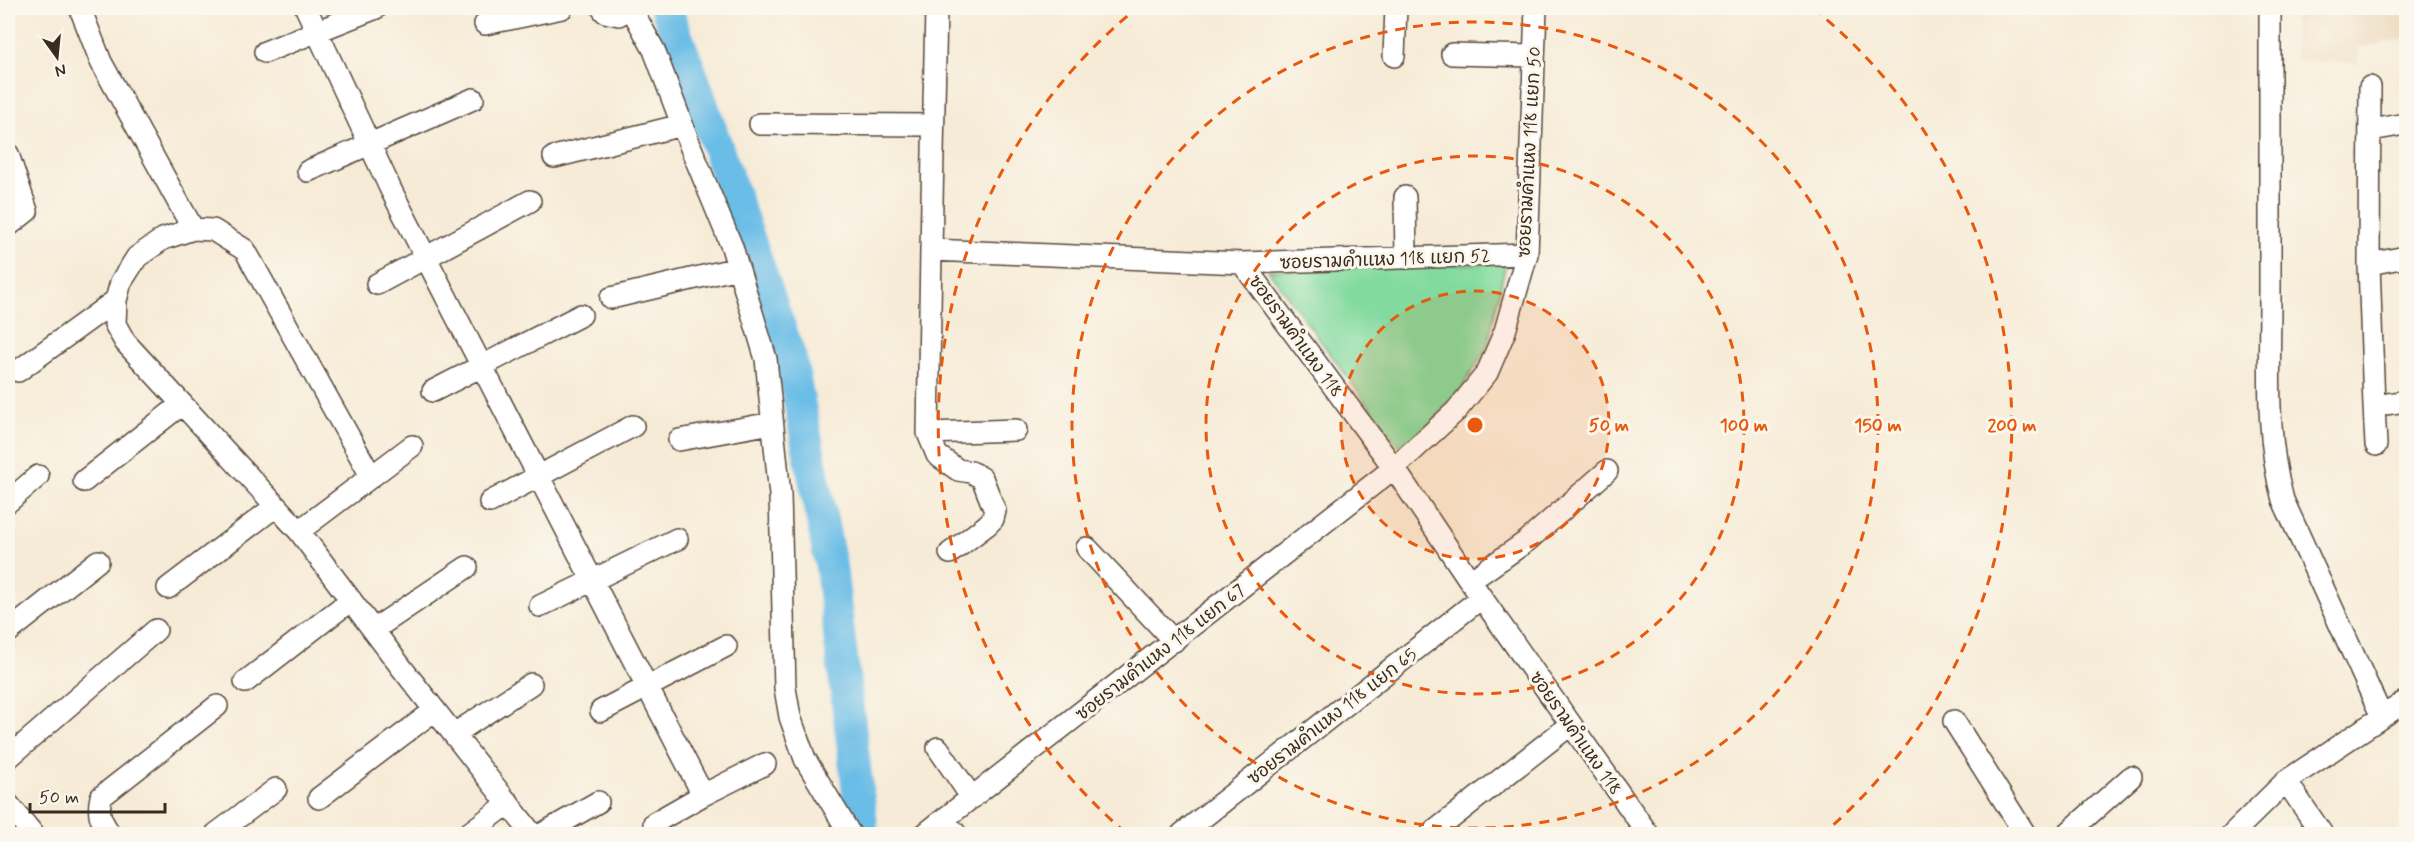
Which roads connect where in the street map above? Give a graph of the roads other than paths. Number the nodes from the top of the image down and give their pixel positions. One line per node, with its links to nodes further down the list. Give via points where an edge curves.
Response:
1 (80, 8): 31 (street, via 101,62)
2 (306, 8): 12 (street)
3 (376, 8): 12 (street)
4 (562, 8): 11 (street)
5 (602, 8): 6 (street, via 619,15)
6 (630, 8): 21 (street, via 654,50)
7 (936, 8): 22 (street)
8 (1396, 8): 15 (street)
9 (1536, 8): 16 (street, ซอยรามคำแหง 118 แยก 50)
10 (2270, 8): 89 (street, via 2270,336 2275,473 2283,500)
11 (485, 24)
12 (317, 31): 13 (street); 24 (street)
13 (265, 52)
14 (1452, 54): 16 (street)
15 (1394, 56)
16 (1534, 56): 33 (street, ซอยรามคำแหง 118 แยก 50)
17 (2370, 87): 23 (street)
18 (473, 99): 24 (street)
19 (759, 124): 22 (street)
20 (2406, 124): 23 (street)
21 (682, 125): 26 (street); 39 (street)
22 (932, 125): 32 (street)
23 (2371, 130): 38 (street)
24 (370, 144): 27 (street); 35 (street)
25 (8, 154): 30 (street, via 27,211)
26 (554, 157)
27 (308, 171)
28 (1406, 197): 36 (street)
29 (530, 201): 35 (street)
30 (8, 226)
31 (193, 229): 42 (street, via 163,239 137,257 121,282); 60 (street, via 213,230 245,250)
32 (931, 250): 37 (street, ซอยรามคำแหง 118); 53 (street)
33 (1527, 255): 36 (street, ซอยรามคำแหง 118 แยก 52); 57 (street, ซอยรามคำแหง 118 แยก 50, via 1505,331 1487,373 1456,411)
34 (2406, 257): 38 (street)
35 (426, 258): 40 (street); 44 (street)
36 (1406, 258): 37 (street, ซอยรามคำแหง 118 แยก 52)
37 (1242, 263): 57 (street, ซอยรามคำแหง 118)
38 (2369, 264): 49 (street)
39 (738, 268): 41 (street); 50 (street, via 766,359)
40 (377, 284)
41 (611, 298)
42 (116, 300): 45 (street); 48 (street, via 115,324 125,342)
43 (581, 315): 44 (street)
44 (482, 366): 46 (street); 61 (street)
45 (18, 371)
46 (433, 391)
47 (2406, 401): 49 (street)
48 (182, 404): 62 (street); 65 (street)
49 (2374, 406): 55 (street)
50 (772, 423): 54 (street); 113 (street, via 780,495 785,688 805,759)
51 (633, 426): 61 (street)
52 (1016, 430): 53 (street)
53 (928, 433): 69 (street, via 936,455 957,470 982,478 995,511 987,525)
54 (679, 440)
55 (2376, 445)
56 (412, 446): 60 (street)
57 (1394, 468): 74 (street, ซอยรามคำแหง 118); 80 (street, ซอยรามคำแหง 118 แยก 67)
58 (1607, 471): 74 (street, ซอยรามคำแหง 118 แยก 65)
59 (38, 476): 63 (street)
60 (371, 476): 66 (street)
61 (538, 476): 64 (street); 72 (street)
62 (84, 481)
63 (8, 502)
64 (490, 502)
65 (276, 506): 66 (street); 73 (street)
66 (299, 531): 75 (street)
67 (677, 538): 72 (street)
68 (1087, 548): 80 (street)
69 (950, 553)
70 (98, 561): 79 (street)
71 (467, 567): 78 (street)
72 (592, 580): 76 (street); 84 (street)
73 (168, 588)
74 (1475, 589): 91 (street, ซอยรามคำแหง 118); 115 (street, ซอยรามคำแหง 118 แยก 65)
75 (351, 600): 78 (street); 82 (street)
76 (540, 606)
77 (156, 630): 94 (street)
78 (373, 630): 87 (street)
79 (8, 632)
80 (1174, 641): 101 (street, ซอยรามคำแหง 118 แยก 67)
81 (726, 646): 84 (street)
82 (245, 682)
83 (531, 684): 92 (street)
84 (647, 687): 88 (street); 99 (street)
85 (2406, 701): 89 (street)
86 (217, 706): 108 (street, via 101,798 99,819)
87 (435, 710): 92 (street); 100 (street)
88 (601, 711)
89 (2382, 717): 97 (street)
90 (1954, 722): 118 (street)
91 (1570, 725): 116 (street); 117 (street, ซอยรามคำแหง 118)
92 (454, 734): 103 (street)
93 (938, 748): 101 (street)
94 (8, 758)
95 (765, 764): 99 (street)
96 (2132, 777): 119 (street)
97 (2286, 781): 120 (street); 121 (street)
98 (276, 789): 109 (street)
99 (703, 795): 105 (street)
100 (319, 798)
101 (972, 798): 106 (street, ซอยรามคำแหง 118 แยก 67)
102 (598, 802): 112 (street)
103 (509, 803): 110 (street); 111 (street)
104 (8, 804): 107 (street)
105 (654, 823)
106 (950, 827): 114 (street, ซอยรามคำแหง 118 แยก 67)
107 (33, 834)
108 (110, 834)
109 (216, 834)
110 (468, 834)
111 (532, 834)
112 (542, 834)
113 (850, 834)
114 (925, 834)
115 (1182, 834)
116 (1431, 834)
117 (1648, 834)
118 (2025, 834)
119 (2067, 834)
120 (2232, 834)
121 (2322, 834)

